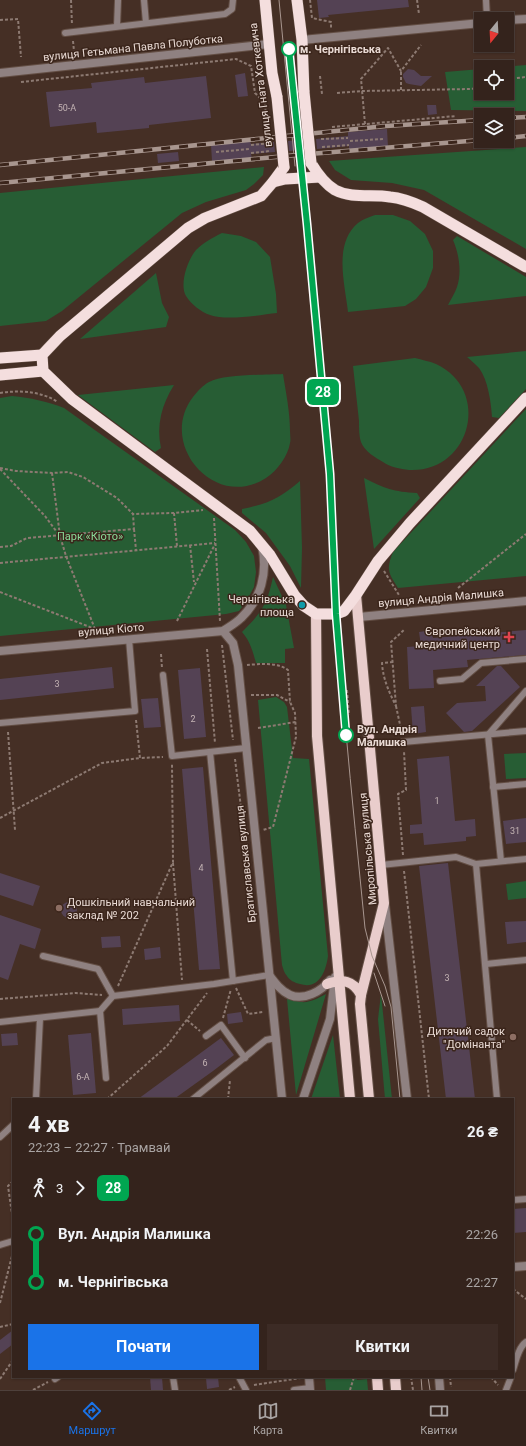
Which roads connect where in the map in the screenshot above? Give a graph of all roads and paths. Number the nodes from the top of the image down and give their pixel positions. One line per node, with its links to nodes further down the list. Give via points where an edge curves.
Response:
1 (118, 0): 17 (lane)
2 (144, 0): 14 (lane)
3 (233, 0): 14 (lane, via 232,9 225,14)
4 (265, 0): 20 (highway, вулиця Гната Хоткевича)
5 (297, 0): 19 (highway)
6 (310, 0): 15 (path, via 312,18)
7 (417, 0): 10 (path)
8 (486, 0): 9 (lane)
9 (484, 12)
10 (419, 14)
11 (526, 19): 13 (street)
12 (0, 20): 22 (path, via 18,19)
13 (514, 20)
14 (146, 22): 17 (lane)
15 (331, 22)
16 (474, 23): 19 (street)
17 (117, 26): 18 (lane)
18 (65, 33)
19 (302, 40): 46 (highway, bridge, via 311,163)
20 (269, 44): 24 (street, вулиця Гетьмана Павла Полуботка); 47 (highway, вулиця Гната Хоткевича, bridge, via 284,167)
21 (421, 45): 23 (path)
22 (21, 57)
23 (401, 71): 30 (path); 31 (path, via 388,48 361,79)
24 (0, 73)
25 (320, 76): 33 (path)
26 (526, 77): 27 (path)
27 (514, 78)
28 (15, 82): 37 (path, via 236,59 251,66 255,93 265,103)
29 (474, 89): 30 (path)
30 (401, 90): 31 (path)
31 (362, 91): 32 (path); 35 (path)
32 (337, 93)
33 (322, 94)
34 (456, 116): 35 (path)
35 (365, 124): 36 (path)
36 (332, 127)
37 (268, 131)
38 (322, 139): 40 (path)
39 (383, 139): 40 (path)
40 (349, 141): 42 (path)
41 (270, 143): 43 (path, via 251,145)
42 (322, 147)
43 (251, 151): 44 (path); 45 (path)
44 (216, 152)
45 (270, 152)
46 (320, 177): 47 (highway); 48 (highway, via 335,190 352,195 390,196 423,207)
47 (273, 182): 49 (highway, via 261,196 205,218 188,228 60,336)
48 (526, 267)
49 (42, 355): 50 (highway); 51 (highway)
50 (0, 358)
51 (43, 371): 52 (highway); 66 (highway, via 72,399 250,531)
52 (0, 375)
53 (0, 393): 55 (path, via 42,394)
54 (526, 398): 78 (highway, via 410,523 378,561)
55 (63, 406)
56 (0, 469): 57 (path); 64 (path, via 45,516)
57 (52, 473): 60 (path, via 68,472 83,477 118,498); 64 (path)
58 (199, 505): 59 (path, via 205,510)
59 (174, 513): 60 (path); 68 (path)
60 (133, 514): 62 (path)
61 (214, 517): 65 (path)
62 (134, 529): 64 (path); 70 (path)
63 (526, 534): 75 (path)
64 (60, 536): 69 (path, via 28,538 11,546); 71 (path)
65 (215, 543): 67 (path); 74 (path); 81 (path)
66 (261, 544): 80 (highway, via 295,596); 85 (street, via 265,560 259,592 251,608 240,620)
67 (190, 545): 68 (path); 74 (path)
68 (177, 546): 70 (path)
69 (0, 547)
70 (136, 550): 71 (path)
71 (66, 556): 72 (path); 76 (path, via 95,629)
72 (0, 562)
73 (382, 567): 77 (path)
74 (194, 583): 83 (path)
75 (458, 588)
76 (0, 592)
77 (399, 595)
78 (356, 596): 80 (highway, via 344,610 336,614); 82 (main road, Миропільська вулиця)
79 (526, 601): 82 (street, вулиця Андрія Малишка)
80 (316, 614): 129 (main road, via 317,736 337,969)
81 (220, 617)
82 (359, 617): 122 (main road, Миропільська вулиця)
83 (176, 621)
84 (404, 630): 91 (path, via 391,642)
85 (223, 631): 86 (street, вулиця Кіото); 108 (street, Братиславська вулиця, via 233,643 238,665)
86 (129, 639): 88 (street, вулиця Кіото); 99 (lane)
87 (207, 649): 109 (path)
88 (0, 651)
89 (161, 654): 93 (path)
90 (526, 659): 94 (lane, via 481,663 462,679)
91 (393, 662): 98 (path); 98 (path, via 382,663 386,685)
92 (252, 664): 97 (path, via 274,664 288,670 290,702 277,695)
93 (163, 675): 110 (lane)
94 (440, 681)
95 (347, 690): 100 (path)
96 (526, 691): 106 (lane)
97 (255, 695)
98 (396, 706): 107 (path)
99 (135, 711): 101 (lane); 111 (path)
100 (349, 715)
101 (7, 722): 103 (lane); 114 (path)
102 (296, 722): 104 (path)
103 (0, 723)
104 (258, 728)
105 (526, 732): 106 (lane)
106 (488, 735): 107 (lane); 113 (lane)
107 (403, 742): 120 (path, via 406,790 398,794)
108 (246, 748): 109 (lane); 127 (street, Братиславська вулиця)
109 (213, 752): 110 (lane); 128 (lane)
110 (172, 756): 111 (path); 118 (path)
111 (140, 758): 114 (path, via 102,763)
112 (526, 784): 113 (lane)
113 (493, 787): 119 (lane)
114 (14, 812): 115 (path); 116 (path)
115 (0, 818)
116 (15, 830)
117 (526, 859): 119 (lane)
118 (173, 862): 131 (path); 133 (path)
119 (501, 862): 121 (lane)
120 (404, 863): 121 (lane, via 456,857); 122 (lane); 155 (path)
121 (476, 864): 126 (lane)
122 (381, 865): 123 (main road, Миропільська вулиця)
123 (384, 903): 132 (main road); 154 (street, Миропільська вулиця)
124 (43, 956): 133 (lane, via 98,970)
125 (526, 960): 126 (lane)
126 (486, 964): 156 (lane)
127 (269, 975): 128 (lane); 129 (street, via 291,996 304,996); 142 (street, Братиславська вулиця)
128 (233, 981): 130 (lane); 136 (path, via 248,1014); 140 (path)
129 (333, 983): 132 (main road, via 350,982 357,986); 151 (street, via 330,1019); 152 (main road)
130 (214, 984): 131 (lane); 138 (path)
131 (182, 987): 133 (lane)
132 (361, 995): 153 (main road)
133 (113, 996): 134 (path, via 76,993); 135 (lane)
134 (0, 999)
135 (100, 1011): 137 (lane); 145 (lane)
136 (263, 1012)
137 (40, 1018): 139 (lane); 146 (lane)
138 (186, 1020): 141 (path); 147 (path, via 167,1046)
139 (0, 1022)
140 (221, 1025): 141 (lane); 143 (lane)
141 (206, 1036)
142 (276, 1038): 143 (lane, via 266,1040); 150 (street, Братиславська вулиця)
143 (244, 1058): 144 (lane)
144 (230, 1069): 148 (lane); 149 (path)
145 (106, 1078)
146 (36, 1098)
147 (108, 1098)
148 (194, 1098)
149 (228, 1098)
150 (282, 1098)
151 (302, 1098)
152 (350, 1098)
153 (369, 1098)
154 (407, 1098)
155 (429, 1098)
156 (497, 1098)
157 (12, 1126): 158 (lane)
158 (0, 1137)
159 (12, 1182): 162 (path, via 8,1186)
160 (526, 1199): 161 (lane)
161 (514, 1200)
162 (12, 1214)
163 (12, 1241): 164 (lane)
164 (0, 1245)
165 (12, 1256): 170 (path)
166 (526, 1266): 167 (street)
167 (514, 1267)
168 (514, 1290): 169 (path)
169 (526, 1299)
170 (0, 1303)
171 (12, 1324): 172 (path)
172 (0, 1327)
173 (526, 1342): 175 (lane, via 519,1350)
174 (12, 1361): 189 (path)
175 (514, 1367)
176 (56, 1378): 195 (path)
177 (173, 1378): 196 (lane)
178 (240, 1378): 193 (lane)
179 (298, 1378): 193 (path)
180 (309, 1378): 194 (street)
181 (354, 1378): 199 (path)
182 (377, 1378): 200 (main road)
183 (395, 1378): 201 (main road)
184 (411, 1378): 202 (path)
185 (439, 1378): 203 (street)
186 (450, 1378): 192 (path)
187 (492, 1378): 190 (path)
188 (511, 1378): 204 (lane)
189 (0, 1379)
190 (500, 1386)
191 (235, 1387): 197 (path)
192 (451, 1387)
193 (248, 1388)
194 (310, 1389): 198 (lane)
195 (33, 1390)
196 (175, 1390)
197 (229, 1390)
198 (294, 1390)
199 (350, 1390)
200 (378, 1390)
201 (396, 1390)
202 (413, 1390)
203 (440, 1390)
204 (506, 1390)

